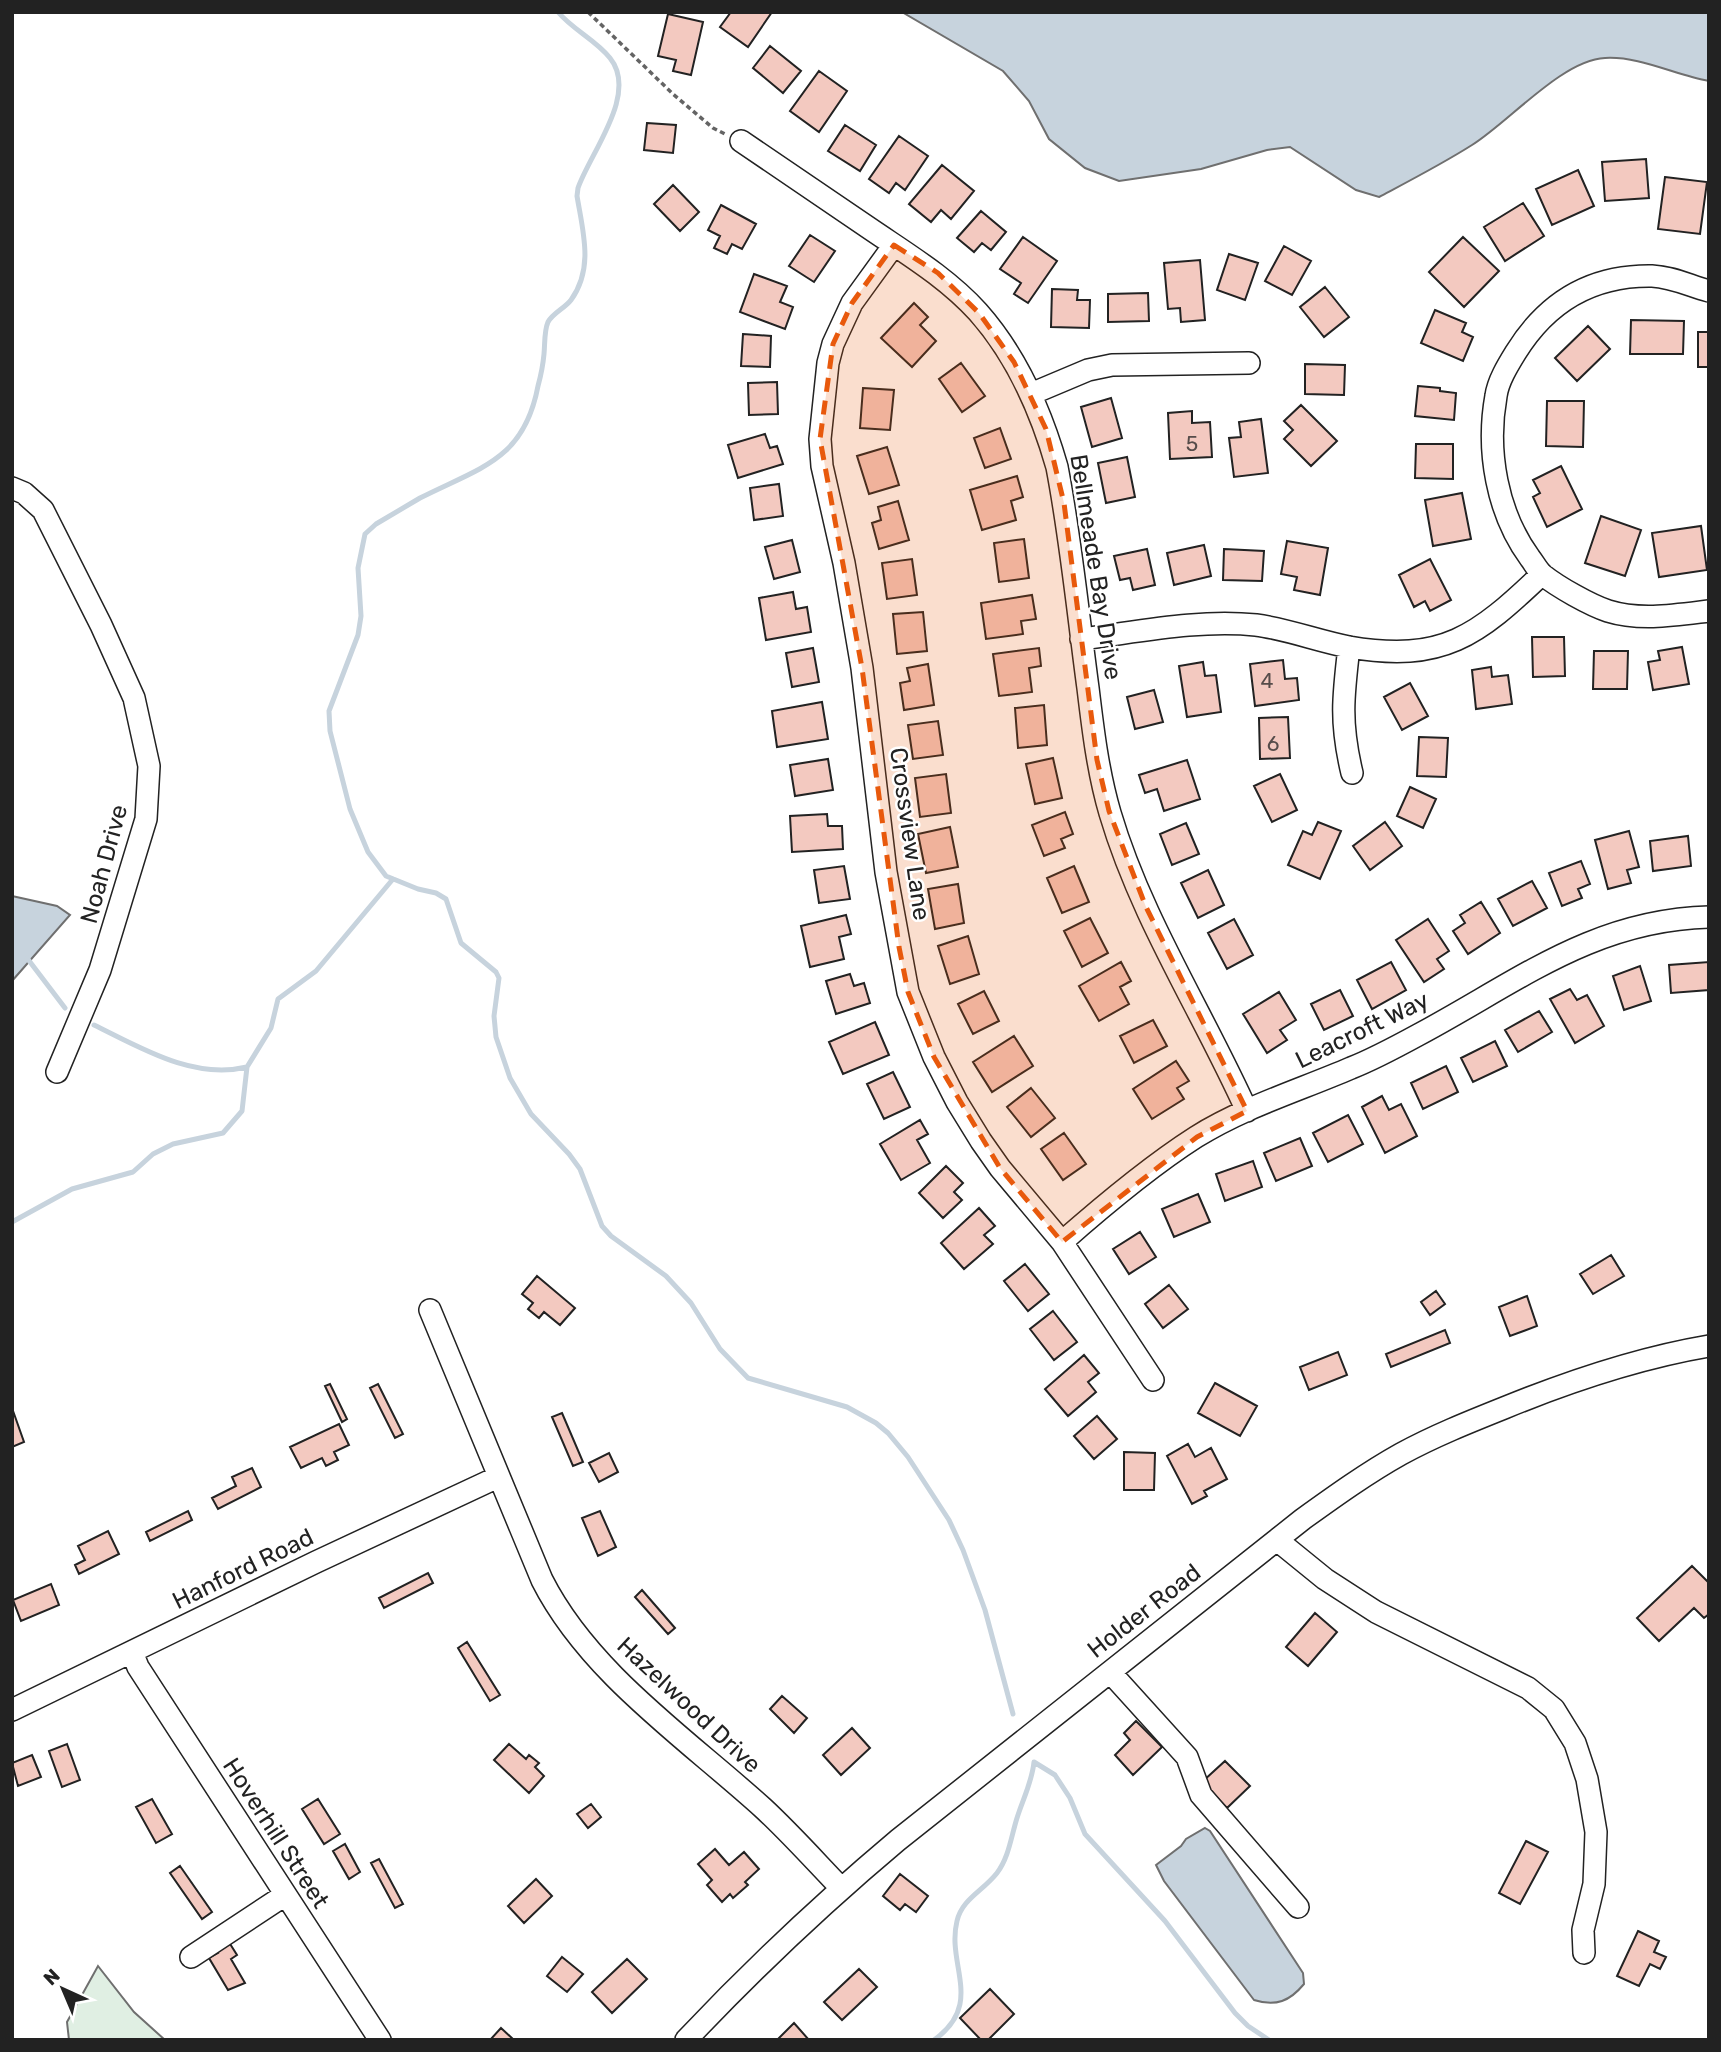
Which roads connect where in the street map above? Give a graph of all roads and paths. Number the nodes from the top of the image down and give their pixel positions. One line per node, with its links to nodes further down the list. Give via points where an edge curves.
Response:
1 (588, 12): 2 (path, via 703,120)
2 (741, 141): 3 (street, Bellmeade Bay Drive)
3 (894, 245): 6 (street, Bellmeade Bay Drive, via 937,273 979,313); 16 (street, Crossview Lane, via 852,303 833,344 820,439 862,668 888,885 908,992 934,1058 1000,1168)
4 (1709, 291): 8 (street, via 1653,276 1584,289 1554,306 1530,329 1510,362 1496,393 1495,469 1516,539)
5 (1249, 363): 6 (street, via 1112,365)
6 (1031, 394): 10 (street, Bellmeade Bay Drive, via 1057,467)
7 (12, 488): 14 (street, Noah Drive, via 43,510 101,625 134,698 149,766 146,819 100,970)
8 (1542, 574): 9 (street, via 1608,611 1643,616); 11 (street, via 1491,620 1457,642 1407,652)
9 (1709, 611)
10 (1081, 639): 11 (street, via 1225,623 1258,625); 15 (street, Bellmeade Bay Drive, via 1097,760 1125,858)
11 (1349, 647): 12 (street, via 1342,727)
12 (1352, 773)
13 (1709, 917): 15 (street, Leacroft Way, via 1647,924 1570,949 1365,1062)
14 (57, 1072)
15 (1247, 1111): 16 (street, Leacroft Way, via 1196,1137)
16 (1062, 1241): 19 (street, Crossview Lane)
17 (430, 1310): 20 (street, Hazelwood Drive)
18 (1709, 1346): 21 (street, Holder Road, via 1563,1384 1440,1434 1347,1487)
19 (1153, 1380)
20 (498, 1476): 22 (street, Hanford Road); 25 (street, Hazelwood Drive, via 560,1612 623,1685 764,1809)
21 (1277, 1540): 23 (street, Holder Road); 28 (street, via 1376,1612 1528,1688 1554,1709 1575,1743 1596,1832)
22 (132, 1652): 24 (street, Hanford Road); 26 (street, Hoverhill Street)
23 (1110, 1672): 25 (street, Holder Road); 27 (street, via 1187,1758 1201,1795)
24 (12, 1710)
25 (841, 1888): 31 (street, Holder Road)
26 (285, 1895): 29 (street); 30 (street, Hoverhill Street)
27 (1298, 1907)
28 (1584, 1953)
29 (191, 1957)
30 (374, 2038)
31 (686, 2040)

